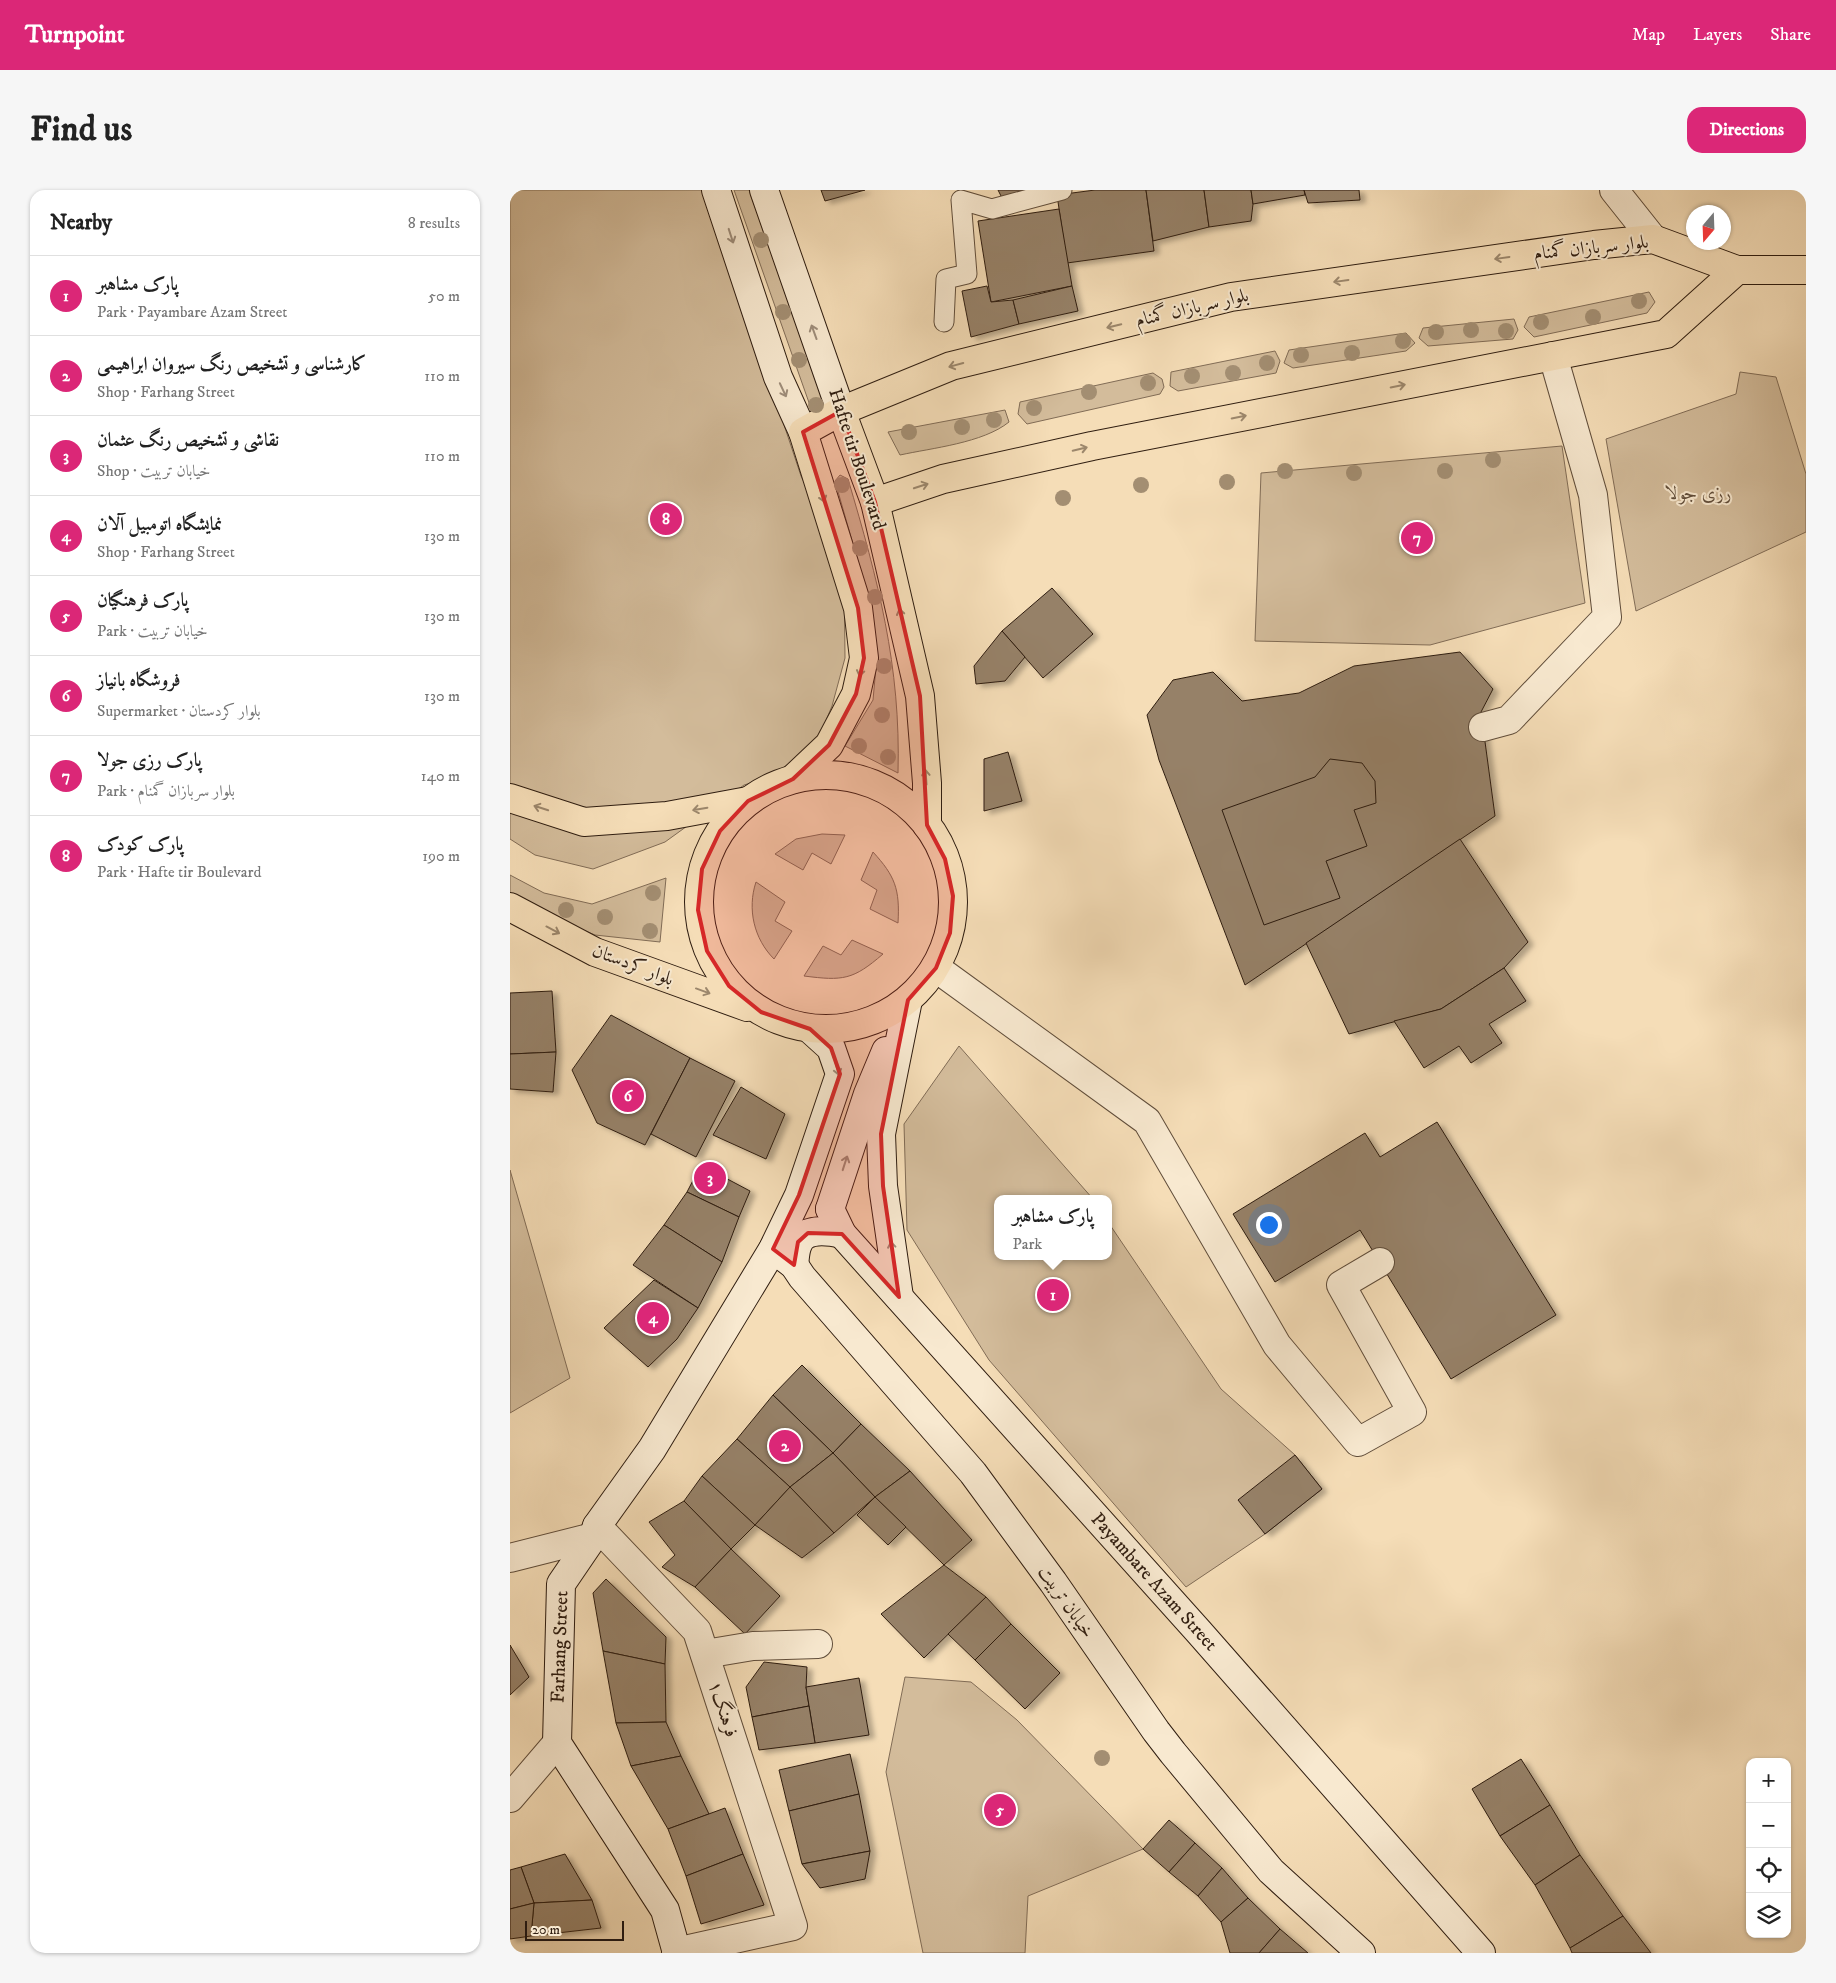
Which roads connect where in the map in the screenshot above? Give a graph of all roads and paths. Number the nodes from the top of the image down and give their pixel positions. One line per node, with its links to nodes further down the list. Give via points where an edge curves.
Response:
1 (716, 190): 13 (main road, one-way to 13, via 778,377)
2 (764, 190): 12 (main road, Hafte tir Boulevard, one-way to 2)
3 (982, 190): 6 (lane)
4 (1062, 190): 6 (lane)
5 (1614, 190): 7 (main road)
6 (992, 209): 10 (lane, via 961,200 967,274 946,279)
7 (1652, 239): 8 (main road, بلوار سربازان گمنام); 12 (main road, بلوار سربازان گمنام, one-way to 12, via 1231,297 951,366)
8 (1736, 270): 9 (main road); 11 (main road, via 1666,334)
9 (1806, 270)
10 (944, 322)
11 (1553, 356): 16 (main road, one-way to 11, via 943,479 1092,446); 17 (main road, via 1593,495 1607,617 1509,720)
12 (841, 411): 13 (main road, بلوار سربازان گمنام); 14 (main road, Hafte tir Boulevard)
13 (803, 432): 15 (main road)
14 (856, 449): 15 (main road, via 828,438); 16 (main road, Hafte tir Boulevard)
15 (812, 463): 18 (main road, one-way to 18, via 858,608 864,658 856,694 829,745)
16 (875, 502): 21 (main road, Hafte tir Boulevard, one-way to 16, via 920,696)
17 (1483, 727)
18 (793, 779): 20 (main road); 21 (main road, via 830,775 867,782 901,799)
19 (510, 798): 20 (main road, one-way to 19, via 667,816 584,822)
20 (748, 801): 25 (main road, via 720,831 702,869 698,910 707,951 729,986)
21 (927, 825): 23 (main road, via 946,859 954,896 950,933)
22 (510, 907): 25 (main road, بلوار کردستان, one-way to 25, via 595,952)
23 (936, 968): 24 (main road); 31 (main road, via 1147,1121 1277,1345 1358,1442 1412,1412 1341,1285)
24 (908, 1000): 26 (main road, via 879,1019 845,1028); 28 (main road, one-way to 24, via 868,1094); 33 (main road, one-way to 24, via 883,1186 881,1134)
25 (761, 1012): 26 (main road, via 785,1023)
26 (810, 1029): 27 (main road, Farhang Street, one-way to 27, via 831,1048 840,1074)
27 (799, 1195): 28 (main road); 30 (main road, Farhang Street)
28 (830, 1209): 29 (main road, Payambare Azam Street)
29 (842, 1234): 32 (main road, via 829,1231 808,1233 798,1242); 33 (main road, Payambare Azam Street)
30 (773, 1248): 32 (main road, خیابان تربیت); 34 (main road, Farhang Street, via 652,1449)
31 (1380, 1262)
32 (794, 1265): 41 (main road, خیابان تربیت, via 973,1473 1173,1753 1271,1870)
33 (899, 1297): 42 (main road, Payambare Azam Street)
34 (595, 1531): 35 (main road); 37 (main road, فرهنگ۱, via 697,1631); 38 (main road, Farhang Street, via 561,1584)
35 (510, 1558)
36 (818, 1644): 37 (main road, via 753,1646)
37 (705, 1654): 40 (main road, فرهنگ۱, via 793,1926)
38 (557, 1743): 39 (main road); 40 (main road, via 665,1910)
39 (510, 1798)
40 (677, 1952)
41 (1360, 1953)
42 (1481, 1953)

